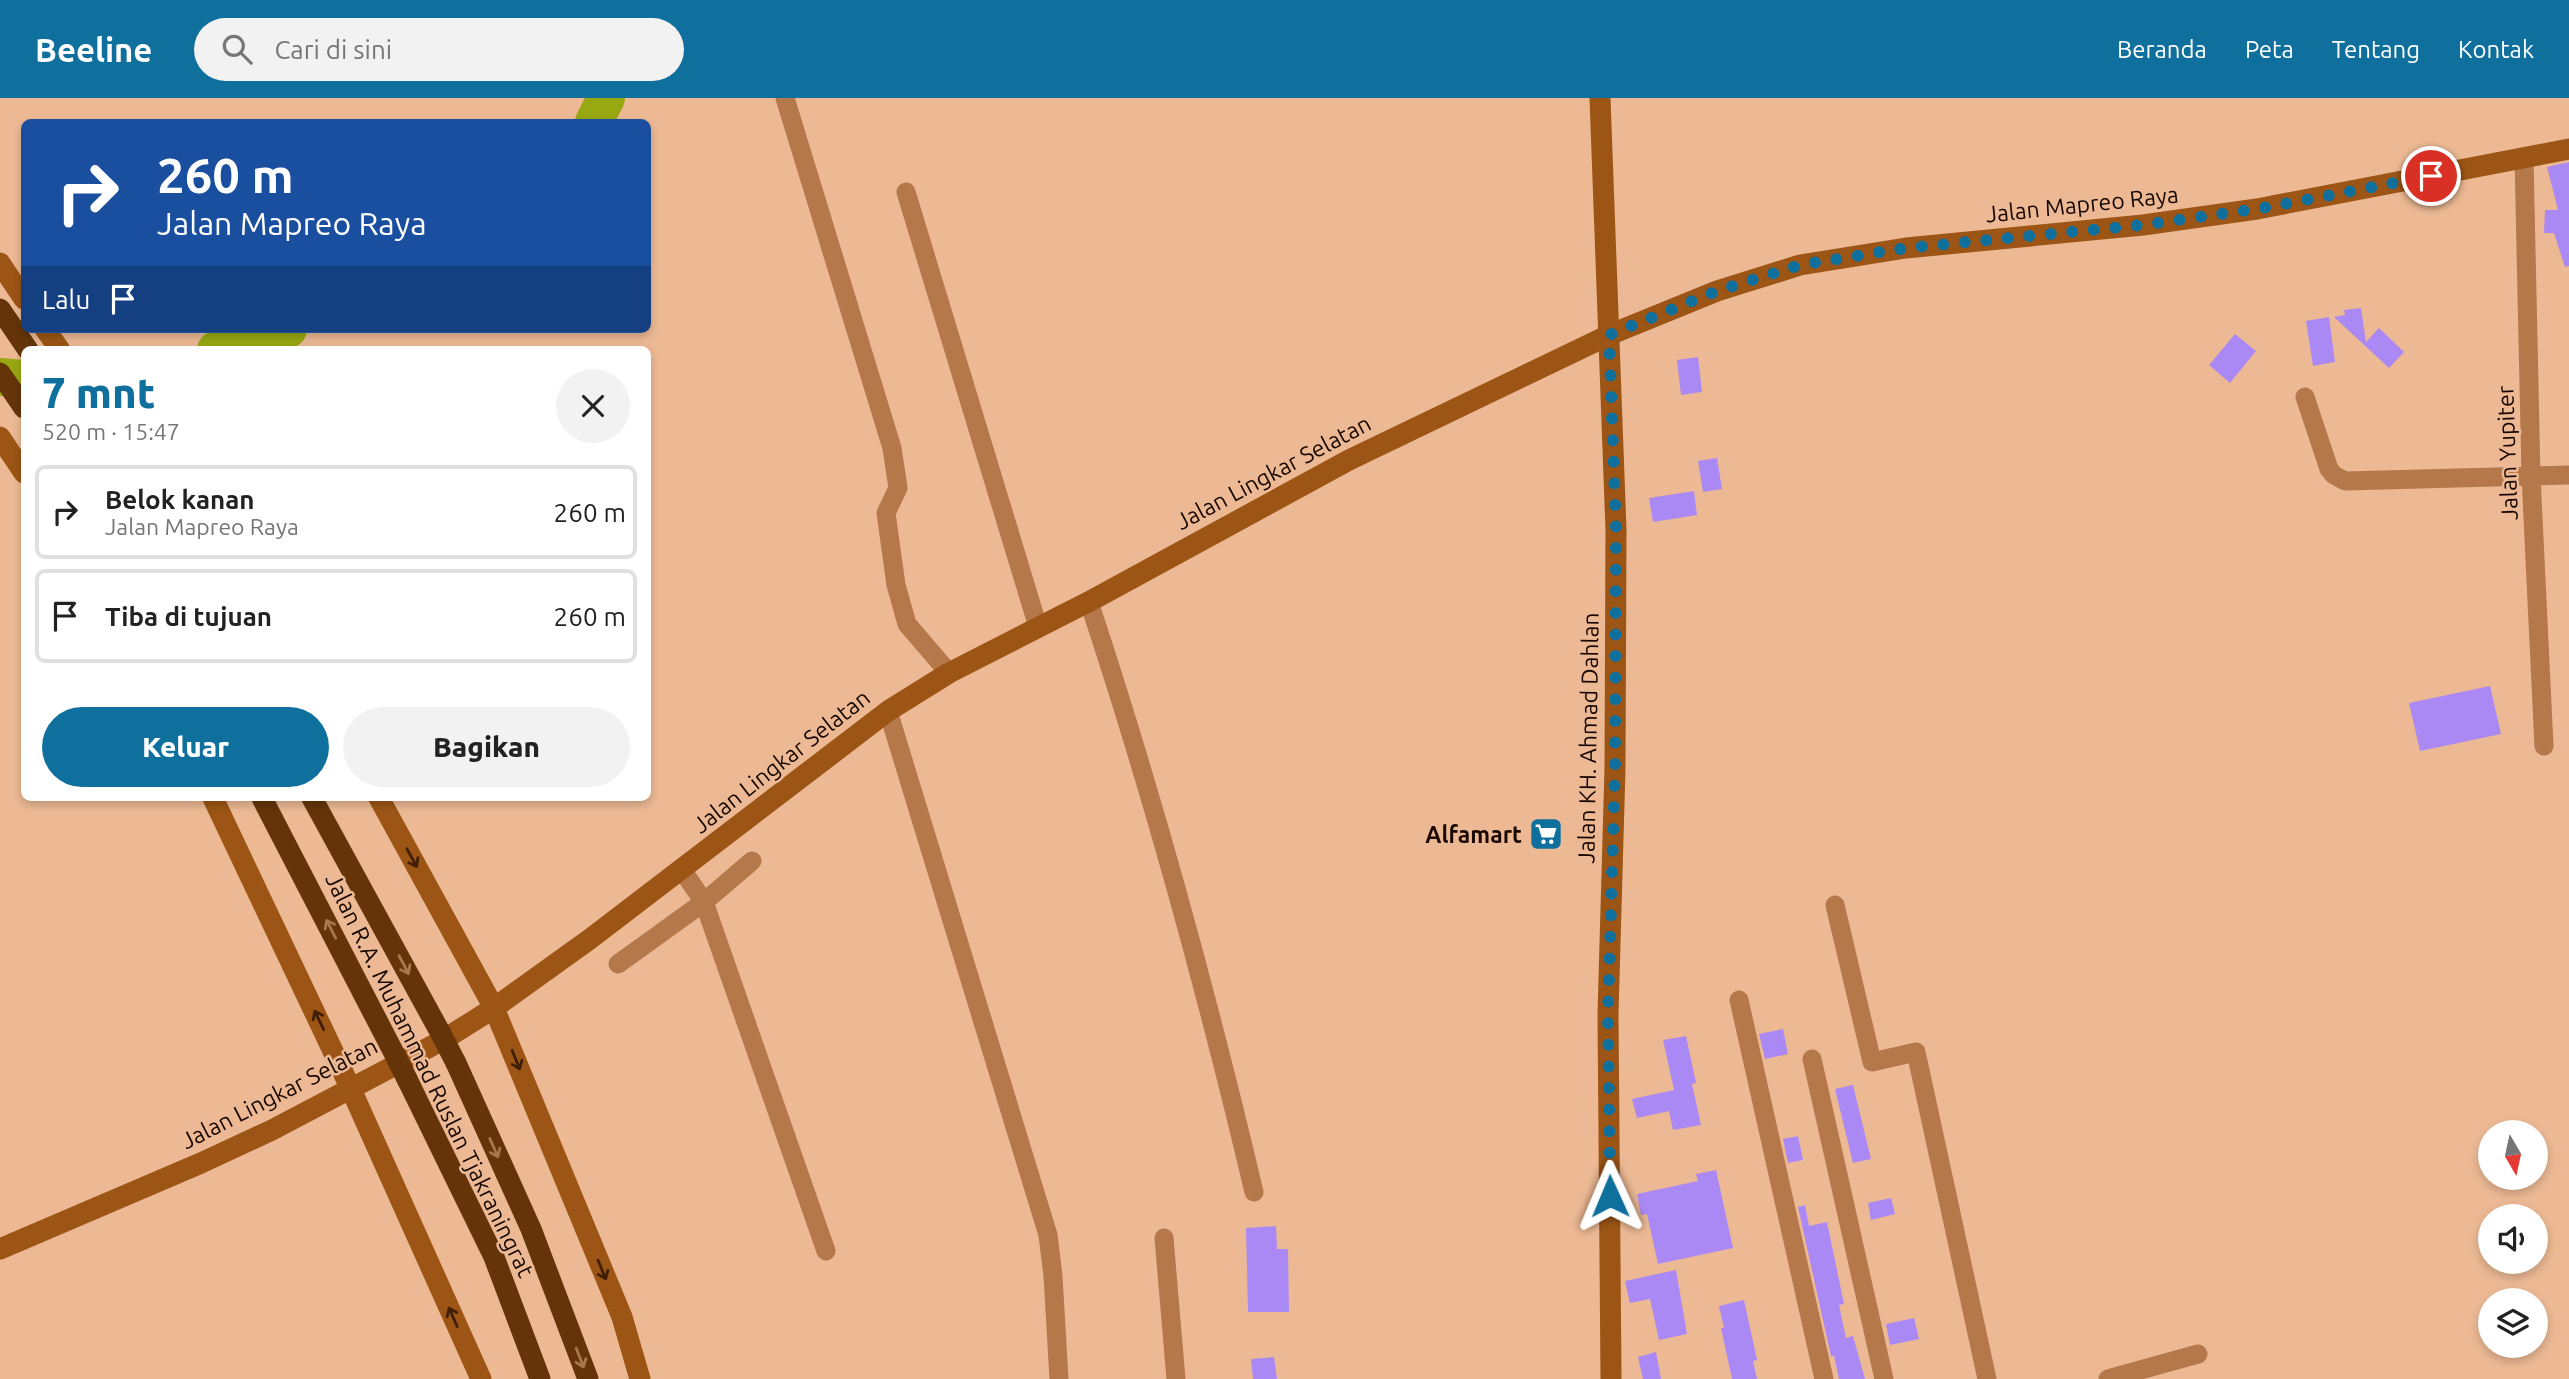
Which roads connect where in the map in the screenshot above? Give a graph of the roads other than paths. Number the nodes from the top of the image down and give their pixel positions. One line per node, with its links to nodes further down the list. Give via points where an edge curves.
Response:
1 (785, 98): 20 (street, via 892,448 898,488 886,513 896,585 907,624)
2 (1600, 98): 9 (street, Jalan KH. Ahmad Dahlan)
3 (2569, 149): 4 (street, Jalan Mapreo Raya)
4 (2524, 158): 9 (street, Jalan Mapreo Raya, via 2245,211 1906,248 1800,265); 17 (street, Jalan Yupiter)
5 (906, 192): 19 (street)
6 (0, 263): 7 (street)
7 (21, 294)
8 (0, 309): 10 (highway)
9 (1609, 329): 18 (street, Jalan Lingkar Selatan, via 1349,460); 47 (street, Jalan KH. Ahmad Dahlan, via 1616,530 1608,1014)
10 (25, 346)
11 (0, 373): 13 (highway)
12 (2305, 397): 17 (street, via 2329,469 2346,481)
13 (21, 404)
14 (0, 437): 15 (street)
15 (21, 468)
16 (2569, 475): 17 (street)
17 (2531, 476): 22 (street, Jalan Yupiter)
18 (1089, 601): 19 (street, Jalan Lingkar Selatan); 36 (street, via 1132,736)
19 (1038, 627): 20 (street, Jalan Lingkar Selatan)
20 (949, 673): 21 (street, Jalan Lingkar Selatan)
21 (888, 711): 28 (street, Jalan Lingkar Selatan); 45 (street, via 1048,1235)
22 (2544, 746)
23 (214, 801): 35 (street, one-way to 23)
24 (264, 801): 42 (highway, Jalan R.A. Muhammad Ruslan Tjakraningrat, one-way to 24, bridge, via 494,1257 396,1055)
25 (314, 801): 43 (highway, Jalan R.A. Muhammad Ruslan Tjakraningrat, one-way to 43, bridge, via 456,1063 531,1229)
26 (381, 801): 33 (street, one-way to 33)
27 (751, 861): 29 (street)
28 (682, 870): 29 (street); 33 (street, Jalan Lingkar Selatan)
29 (704, 902): 31 (street); 39 (street)
30 (1835, 905): 50 (street, via 1871,1062 1916,1052)
31 (618, 964)
32 (1739, 1000): 48 (street)
33 (494, 1008): 35 (street, Jalan Lingkar Selatan); 44 (street, one-way to 44, via 622,1317)
34 (1812, 1059): 49 (street)
35 (351, 1087): 38 (street, Jalan Lingkar Selatan, via 201,1163); 41 (street, one-way to 35)
36 (1254, 1192)
37 (1164, 1238): 46 (street)
38 (0, 1249)
39 (826, 1251)
40 (2198, 1354): 51 (street)
41 (481, 1379)
42 (540, 1379)
43 (588, 1379)
44 (640, 1379)
45 (1059, 1379)
46 (1176, 1379)
47 (1611, 1379)
48 (1824, 1379)
49 (1884, 1379)
50 (1987, 1379)
51 (2108, 1379)

